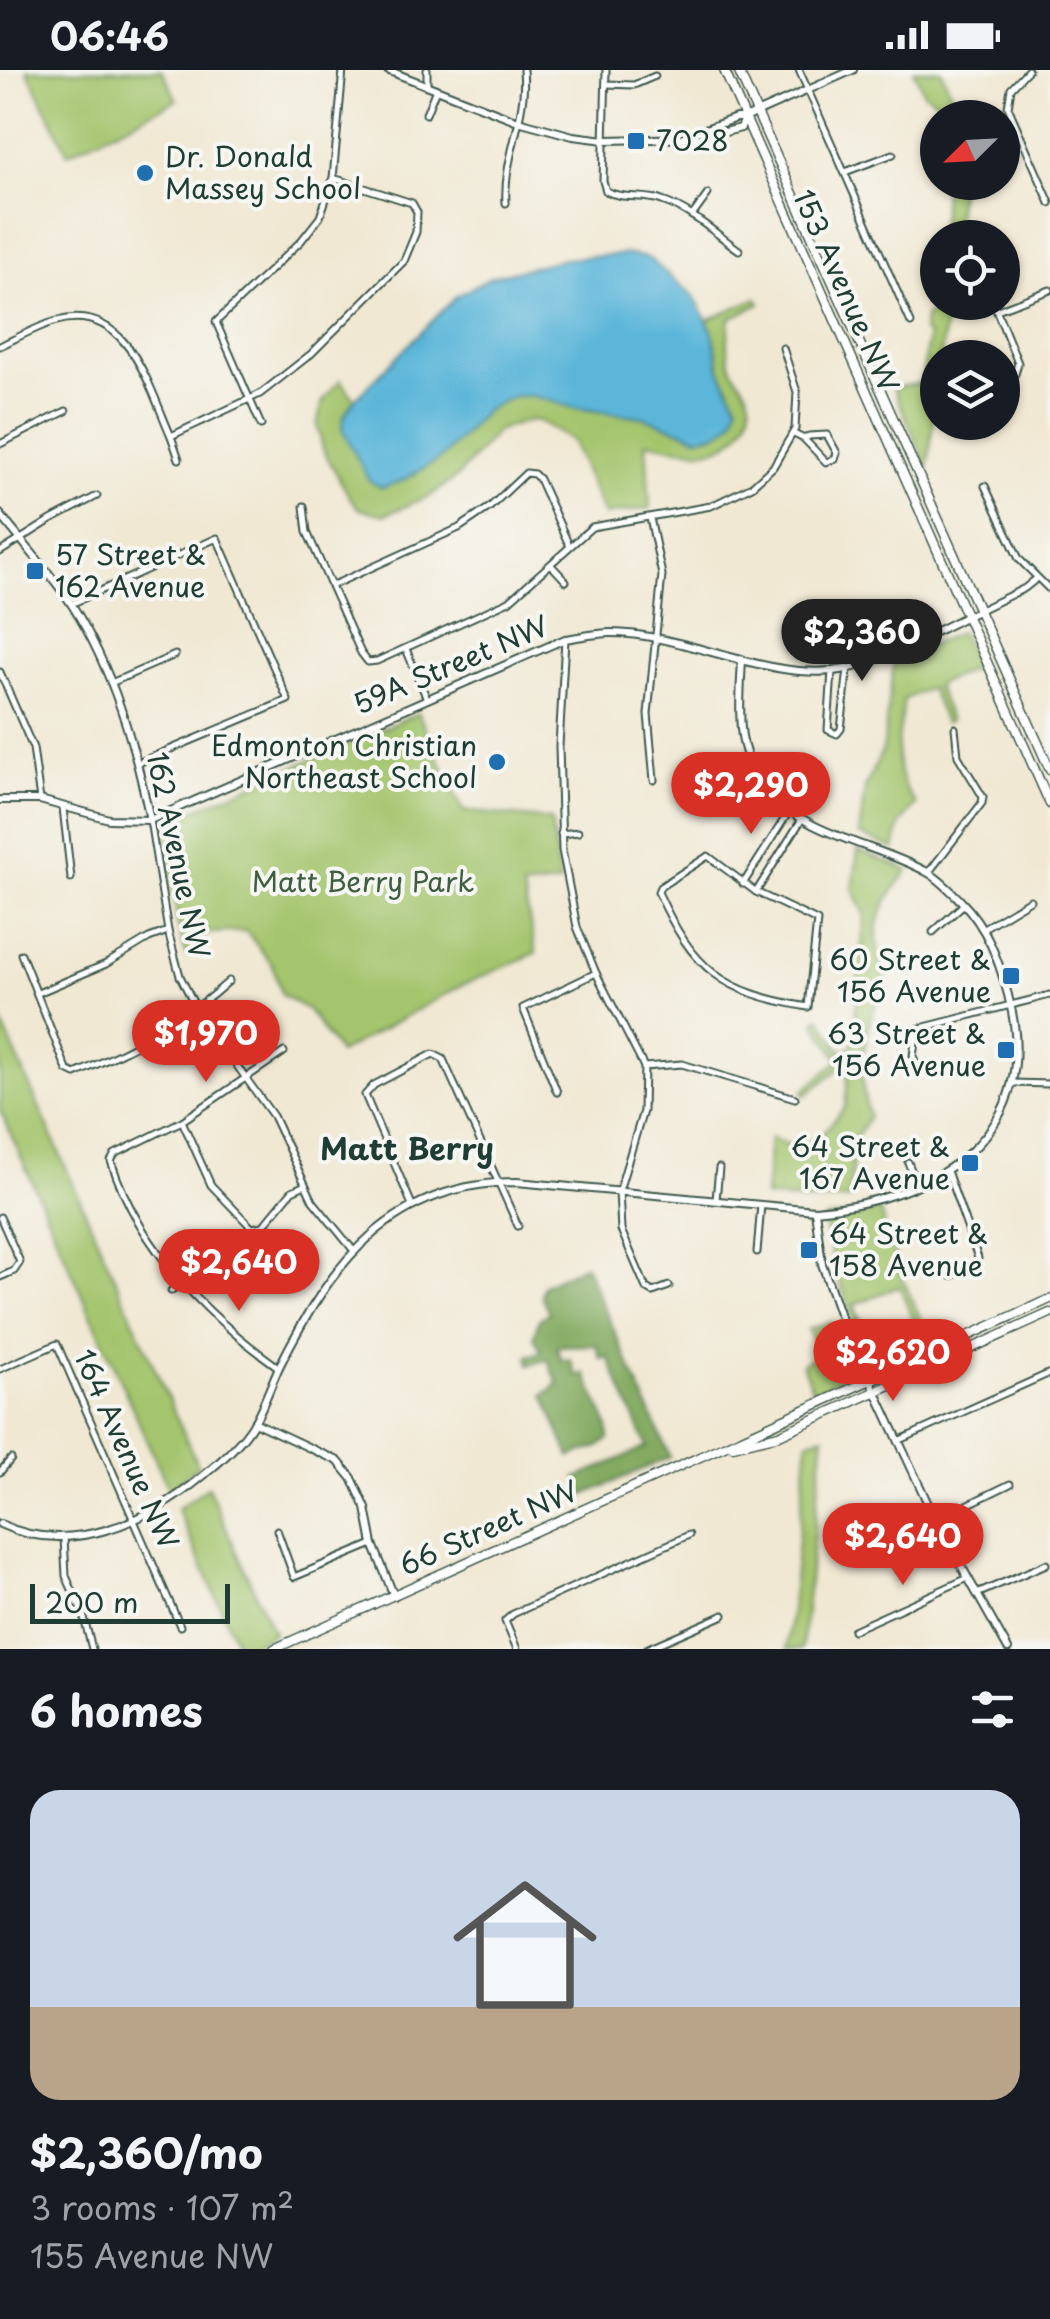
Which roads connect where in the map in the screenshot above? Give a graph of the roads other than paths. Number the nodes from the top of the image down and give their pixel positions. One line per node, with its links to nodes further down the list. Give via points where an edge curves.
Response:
1 (343, 70): 23 (street)
2 (388, 70): 13 (street)
3 (427, 70): 13 (street)
4 (522, 70): 19 (street)
5 (606, 70): 12 (street)
6 (724, 70): 18 (main road, 153 Avenue NW)
7 (738, 70): 16 (main road, 153 Avenue NW)
8 (799, 70): 15 (street)
9 (853, 70): 15 (street)
10 (1028, 70): 25 (street, via 1008,94 1010,113)
11 (655, 76): 12 (street, via 634,85)
12 (606, 84): 20 (street)
13 (427, 85): 14 (street)
14 (436, 89): 17 (street); 19 (street)
15 (808, 90): 16 (street); 22 (street)
16 (756, 113): 18 (street); 58 (main road, 153 Avenue NW)
17 (426, 114)
18 (745, 118): 20 (street, via 740,128 701,138); 59 (main road, 153 Avenue NW)
19 (518, 121): 20 (street); 26 (street, via 506,168)
20 (604, 140): 27 (street, via 606,191 661,200)
21 (893, 154): 22 (street)
22 (844, 172): 30 (street)
23 (333, 178): 36 (street, via 308,234 216,322); 36 (street, via 412,203 418,218 411,250 311,354)
24 (708, 194): 27 (street)
25 (1050, 203)
26 (506, 204)
27 (692, 217): 28 (street)
28 (739, 250)
29 (890, 250): 30 (street)
30 (880, 254): 33 (street)
31 (1050, 290): 32 (street)
32 (1020, 299)
33 (911, 324)
34 (0, 346): 40 (street, via 61,320 97,323 129,344)
35 (783, 348): 39 (street, via 797,392)
36 (249, 400): 38 (street); 40 (street)
37 (66, 412): 42 (street)
38 (261, 425)
39 (794, 434): 41 (street); 48 (street, via 773,467 738,495)
40 (171, 436): 43 (street)
41 (804, 440): 41 (street, via 826,462 837,456 827,435)
42 (0, 444)
43 (179, 460)
44 (985, 486): 53 (street, via 1014,550)
45 (97, 496): 49 (street)
46 (304, 506): 55 (street, via 307,532)
47 (0, 514): 49 (street, 162 Avenue NW)
48 (650, 518): 50 (street, via 598,525); 60 (street, via 662,575)
49 (20, 540): 51 (street); 57 (street, 162 Avenue NW)
50 (570, 545): 52 (street); 55 (street, via 531,472 459,528)
51 (0, 552)
52 (550, 564): 54 (street); 62 (street, via 509,602)
53 (1036, 579): 56 (street); 58 (street, 59A Street NW)
54 (566, 581)
55 (331, 586): 62 (street, via 368,662)
56 (1050, 590)
57 (71, 604): 68 (street, 162 Avenue NW); 71 (street, via 217,538 288,700)
58 (980, 610): 59 (street, 59A Street NW); 72 (main road, 153 Avenue NW)
59 (967, 616): 65 (street, 59A Street NW); 76 (main road, 153 Avenue NW)
60 (656, 639): 61 (street, 59A Street NW, via 611,633); 64 (street, 59A Street NW); 73 (street, via 648,714)
61 (565, 640): 69 (street, 59A Street NW); 82 (street)
62 (406, 649): 69 (street)
63 (175, 655): 68 (street)
64 (742, 659): 66 (street, 59A Street NW); 78 (street, via 739,730 751,767)
65 (848, 669): 66 (street, 59A Street NW); 66 (street, via 837,734 826,720)
66 (832, 670)
67 (0, 672): 75 (street, via 33,748)
68 (111, 683): 71 (street, 162 Avenue NW)
69 (427, 698): 80 (street, 59A Street NW)
70 (954, 728): 83 (street, via 958,756 982,803)
71 (138, 762): 80 (street, 162 Avenue NW)
72 (1050, 770)
73 (654, 780)
74 (0, 800): 75 (street, 59A Street NW)
75 (40, 800): 77 (street, 59A Street NW)
76 (1050, 804)
77 (63, 808): 80 (street, 59A Street NW); 84 (street)
78 (790, 810): 79 (street); 85 (street)
79 (802, 819): 83 (street); 86 (street)
80 (150, 820): 90 (street, 162 Avenue NW)
81 (578, 832): 82 (street)
82 (562, 834): 93 (street, via 578,927)
83 (929, 872): 88 (street)
84 (71, 878)
85 (743, 884): 86 (street); 86 (street, via 708,856 658,892 677,934 703,967 766,1000 808,1007 817,921)
86 (756, 892)
87 (1030, 900): 89 (street)
88 (964, 904): 89 (street); 91 (street)
89 (982, 929): 97 (street)
90 (168, 931): 95 (street); 98 (street, 162 Avenue NW)
91 (933, 932)
92 (21, 954): 95 (street)
93 (596, 973): 100 (street); 105 (street, via 523,1008)
94 (229, 980): 98 (street)
95 (38, 992): 98 (street, via 70,1073 76,1074)
96 (1050, 995): 97 (street)
97 (1011, 1007): 101 (street, via 918,1029); 103 (street)
98 (197, 1010): 102 (street, 162 Avenue NW)
99 (284, 1052): 102 (street)
100 (644, 1067): 106 (street, via 682,1064); 114 (street, via 642,1111)
101 (918, 1072)
102 (248, 1079): 107 (street); 112 (street, 162 Avenue NW)
103 (1012, 1082): 104 (street); 110 (street, via 990,1135)
104 (1050, 1084)
105 (557, 1092)
106 (794, 1098)
107 (182, 1121): 112 (street, via 212,1185 248,1225 268,1222); 125 (street, via 111,1157 139,1227)
108 (908, 1162): 113 (street)
109 (719, 1168): 115 (street)
110 (947, 1171): 113 (street); 123 (street, via 978,1258)
111 (498, 1182): 114 (street); 116 (street); 116 (street, via 440,1056 429,1056 365,1094); 120 (street)
112 (305, 1185): 121 (street, 162 Avenue NW)
113 (917, 1186): 118 (street, via 888,1198)
114 (619, 1191): 115 (street); 126 (street, via 621,1230 646,1288)
115 (716, 1201): 117 (street)
116 (412, 1205): 121 (street)
117 (761, 1205): 118 (street); 122 (street)
118 (815, 1210): 133 (street, via 822,1264)
119 (0, 1217): 124 (street, via 20,1266)
120 (518, 1226)
121 (354, 1250): 130 (street)
122 (757, 1252)
123 (951, 1276)
124 (0, 1277)
125 (181, 1281): 127 (street); 130 (street)
126 (670, 1286)
127 (171, 1291)
128 (1050, 1299): 133 (main road, 66 Street NW)
129 (1050, 1313): 134 (main road, 66 Street NW)
130 (279, 1368): 135 (street)
131 (0, 1369): 141 (street, 164 Avenue NW, via 57,1344)
132 (1050, 1373): 136 (street)
133 (870, 1381): 134 (street); 137 (main road, 66 Street NW)
134 (874, 1392): 136 (street); 137 (main road, 66 Street NW, via 779,1435)
135 (254, 1422): 141 (street, via 184,1492); 147 (street, via 338,1461 366,1508)
136 (896, 1442): 142 (street)
137 (723, 1448): 151 (main road, 66 Street NW)
138 (11, 1459): 139 (street)
139 (0, 1472)
140 (1010, 1484): 142 (street)
141 (135, 1519): 146 (street); 153 (street, 164 Avenue NW)
142 (936, 1520): 149 (street)
143 (0, 1524): 146 (street)
144 (277, 1530): 147 (street, via 294,1577)
145 (689, 1534): 157 (street, via 513,1614 505,1621)
146 (64, 1538): 155 (street, via 66,1576)
147 (372, 1544): 151 (street)
148 (1046, 1564): 150 (street)
149 (968, 1578): 150 (street); 154 (street)
150 (977, 1594): 159 (street)
151 (394, 1596): 156 (main road, 66 Street NW)
152 (724, 1615): 158 (street)
153 (180, 1626)
154 (853, 1630)
155 (92, 1649)
156 (274, 1649)
157 (517, 1649)
158 (646, 1649)
159 (1008, 1649)

